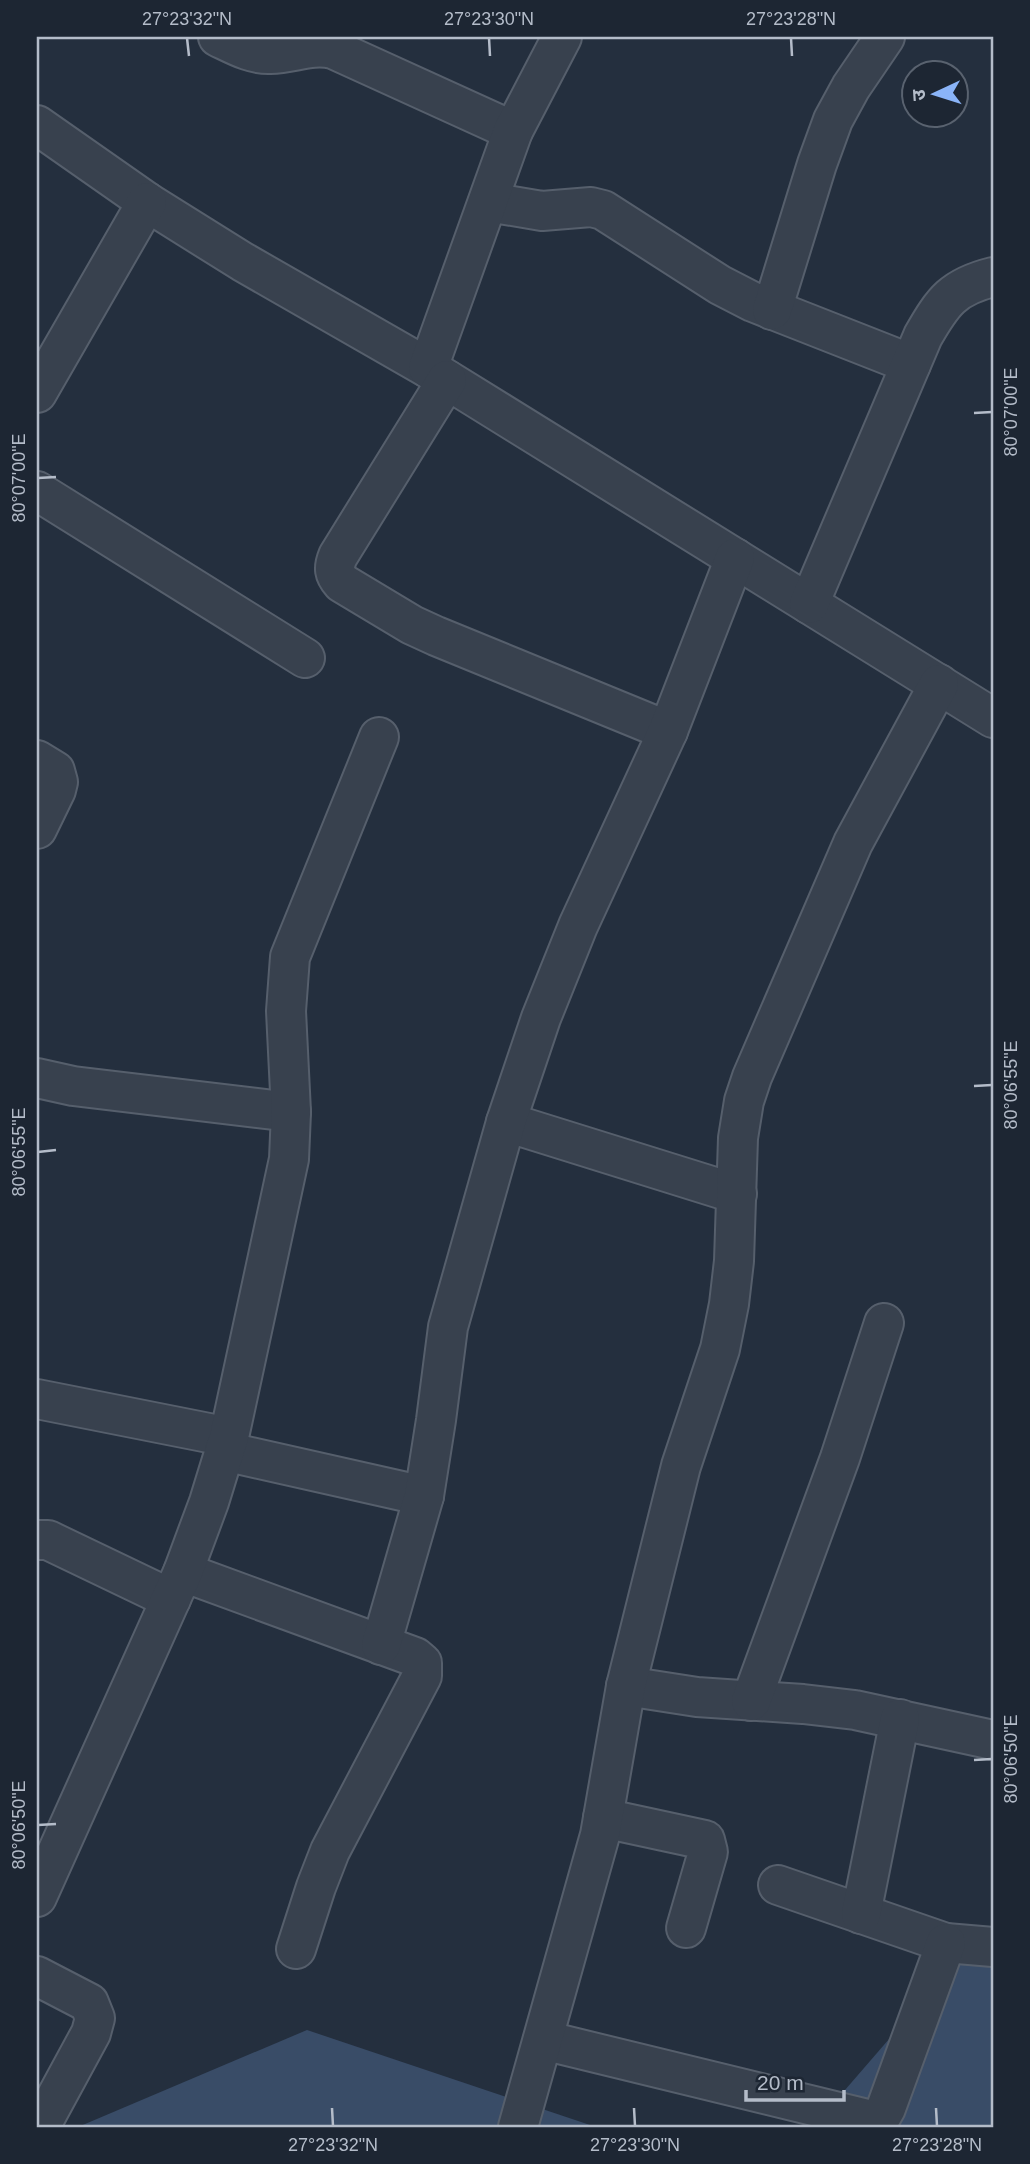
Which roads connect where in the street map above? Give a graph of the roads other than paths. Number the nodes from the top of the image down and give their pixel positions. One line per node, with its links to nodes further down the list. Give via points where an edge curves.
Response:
1 (218, 37): 4 (street, via 268,55)
2 (562, 37): 6 (street)
3 (885, 37): 10 (street, via 833,120)
4 (316, 41): 6 (street)
5 (37, 125): 7 (street)
6 (513, 131): 8 (street)
7 (147, 202): 12 (street); 13 (street)
8 (488, 202): 10 (street, via 542,211 603,210 720,285); 12 (street)
9 (993, 277): 11 (street, via 967,286 943,302)
10 (772, 310): 11 (street)
11 (911, 364): 16 (street)
12 (438, 374): 15 (street); 20 (street, via 338,556 337,576 436,636)
13 (37, 393)
14 (37, 491): 17 (street)
15 (735, 558): 16 (street); 20 (street)
16 (809, 604): 18 (street)
17 (305, 658)
18 (939, 684): 19 (street); 27 (street, via 853,843 752,1077 738,1138)
19 (993, 718)
20 (668, 731): 26 (street, via 578,926)
21 (379, 737): 25 (street, via 290,957 286,1011)
22 (37, 760): 23 (street, via 55,771 58,782)
23 (37, 829)
24 (37, 1078): 25 (street)
25 (291, 1112): 30 (street, via 286,1174)
26 (506, 1122): 27 (street); 31 (street, via 448,1327)
27 (737, 1194): 35 (street, via 734,1261 720,1349 681,1465)
28 (884, 1323): 36 (street)
29 (37, 1399): 30 (street)
30 (227, 1444): 31 (street); 33 (street)
31 (424, 1496): 34 (street)
32 (37, 1540): 33 (street)
33 (177, 1586): 34 (street); 41 (street)
34 (381, 1645): 46 (street, via 415,1657 422,1663 422,1676 330,1851)
35 (626, 1686): 36 (street); 39 (street)
36 (751, 1701): 37 (street)
37 (901, 1719): 38 (street); 42 (street)
38 (993, 1740)
39 (603, 1818): 43 (street, via 705,1840 708,1852); 48 (street)
40 (778, 1885): 42 (street)
41 (37, 1897)
42 (861, 1914): 44 (street)
43 (686, 1928)
44 (946, 1943): 45 (street); 48 (street, via 886,2108 872,2120)
45 (993, 1947)
46 (296, 1949)
47 (37, 1976): 50 (street, via 89,2003 95,2018)
48 (542, 2040): 49 (street)
49 (519, 2122)
50 (40, 2127)

